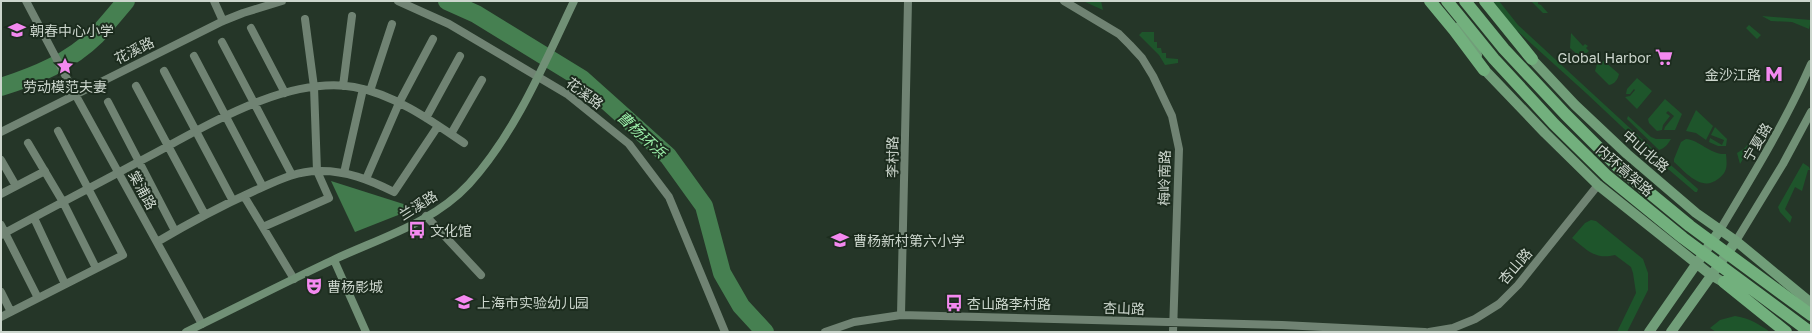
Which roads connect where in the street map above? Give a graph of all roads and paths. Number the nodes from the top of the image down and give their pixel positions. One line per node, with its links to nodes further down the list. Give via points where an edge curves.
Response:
1 (26, 1): 34 (street, 棠浦路)
2 (214, 1): 16 (street)
3 (282, 1): 16 (street, 花溪路)
4 (398, 1): 27 (street, 花溪路, via 449,24)
5 (574, 1): 27 (street, 兰溪路)
6 (908, 1): 87 (street, 李村路)
7 (1064, 1): 90 (street, 梅岭南路, via 1119,34 1130,45 1153,76 1172,116 1179,149)
8 (1423, 1): 25 (main road)
9 (1430, 1): 25 (highway)
10 (1437, 1): 25 (main road, via 1471,42)
11 (1447, 1): 103 (highway, 内环高架路, via 1494,59 1607,176 1682,238)
12 (1465, 1): 88 (highway, 内环高架路, via 1509,54 1617,166 1690,226)
13 (1484, 2): 23 (highway)
14 (352, 16): 30 (street)
15 (305, 19): 31 (street)
16 (223, 21): 34 (street, 花溪路)
17 (392, 24): 32 (street)
18 (251, 28): 33 (street)
19 (433, 39): 37 (street)
20 (222, 42): 36 (street)
21 (194, 56): 39 (street)
22 (460, 56): 40 (street)
23 (1532, 59): 70 (main road, 中山北路, via 1575,105 1627,154 1696,213)
24 (1811, 64): 70 (street, 宁夏路, via 1793,105 1767,153)
25 (1484, 70): 57 (main road)
26 (164, 71): 44 (street)
27 (537, 77): 66 (street, 兰溪路, via 514,122 488,162 467,185); 94 (street, 花溪路, via 567,94 629,144 669,197)
28 (482, 80): 45 (street)
29 (136, 86): 48 (street)
30 (343, 86): 31 (street); 32 (street)
31 (314, 88): 33 (street); 52 (street)
32 (367, 90): 37 (street); 54 (street)
33 (286, 93): 36 (street)
34 (75, 94): 43 (street, 花溪路); 53 (street, 棠浦路)
35 (108, 102): 50 (street)
36 (254, 104): 39 (street); 55 (street)
37 (399, 104): 40 (street); 56 (street)
38 (1811, 112): 73 (street)
39 (226, 117): 44 (street); 59 (street)
40 (426, 118): 41 (street)
41 (438, 126): 45 (street); 56 (street, via 394,192)
42 (58, 131): 60 (street)
43 (1, 132)
44 (196, 132): 48 (street); 63 (street)
45 (451, 134): 47 (street)
46 (28, 143): 51 (street)
47 (464, 143)
48 (168, 146): 50 (street); 65 (street)
49 (1, 160): 58 (street)
50 (139, 162): 53 (street); 71 (street)
51 (45, 171): 58 (street); 64 (street)
52 (317, 171): 54 (street); 55 (street); 69 (street, via 329,198)
53 (118, 173): 60 (street); 74 (street, 棠浦路)
54 (344, 173): 56 (street)
55 (292, 175): 59 (street)
56 (366, 179)
57 (1598, 185): 76 (main road); 98 (street, 杏山路, via 1518,285 1498,304 1475,319 1452,328)
58 (16, 186): 61 (street)
59 (263, 187): 62 (street)
60 (88, 189): 64 (street); 77 (street, via 123,255)
61 (1, 194)
62 (244, 196): 63 (street); 69 (street)
63 (233, 201): 65 (street)
64 (63, 202): 67 (street); 77 (street)
65 (204, 215): 71 (street)
66 (426, 216): 75 (street, 兰溪路, via 415,224); 78 (street)
67 (34, 218): 72 (street); 82 (street)
68 (1, 224): 72 (street)
69 (263, 227): 80 (street)
70 (1720, 230): 73 (main road, 中山北路); 76 (main road)
71 (175, 231): 74 (street)
72 (3, 234): 84 (street)
73 (1736, 241): 79 (main road); 85 (main road, 中山北路)
74 (157, 242): 91 (street, 棠浦路)
75 (334, 260): 80 (street, 兰溪路); 93 (street)
76 (1697, 262): 79 (main road); 99 (main road)
77 (96, 268): 82 (street)
78 (481, 275)
79 (1711, 275): 81 (main road); 100 (main road)
80 (294, 279): 91 (street, 兰溪路)
81 (1724, 282): 101 (highway); 102 (main road, via 1766,306)
82 (65, 284): 84 (street)
83 (1, 292): 86 (street)
84 (38, 298): 86 (street)
85 (1811, 303)
86 (11, 312): 89 (street)
87 (901, 314): 90 (street, 杏山路); 95 (street, 杏山路, via 854,322)
88 (1811, 315)
89 (1, 317)
90 (1173, 322): 96 (street, 梅岭南路); 97 (street, 杏山路)
91 (202, 324): 92 (street, 兰溪路)
92 (186, 332)
93 (366, 332)
94 (725, 332)
95 (825, 332)
96 (1173, 332)
97 (1425, 332)
98 (1429, 332)
99 (1649, 332)
100 (1671, 332)
101 (1786, 332)
102 (1800, 332)
103 (1810, 332)

